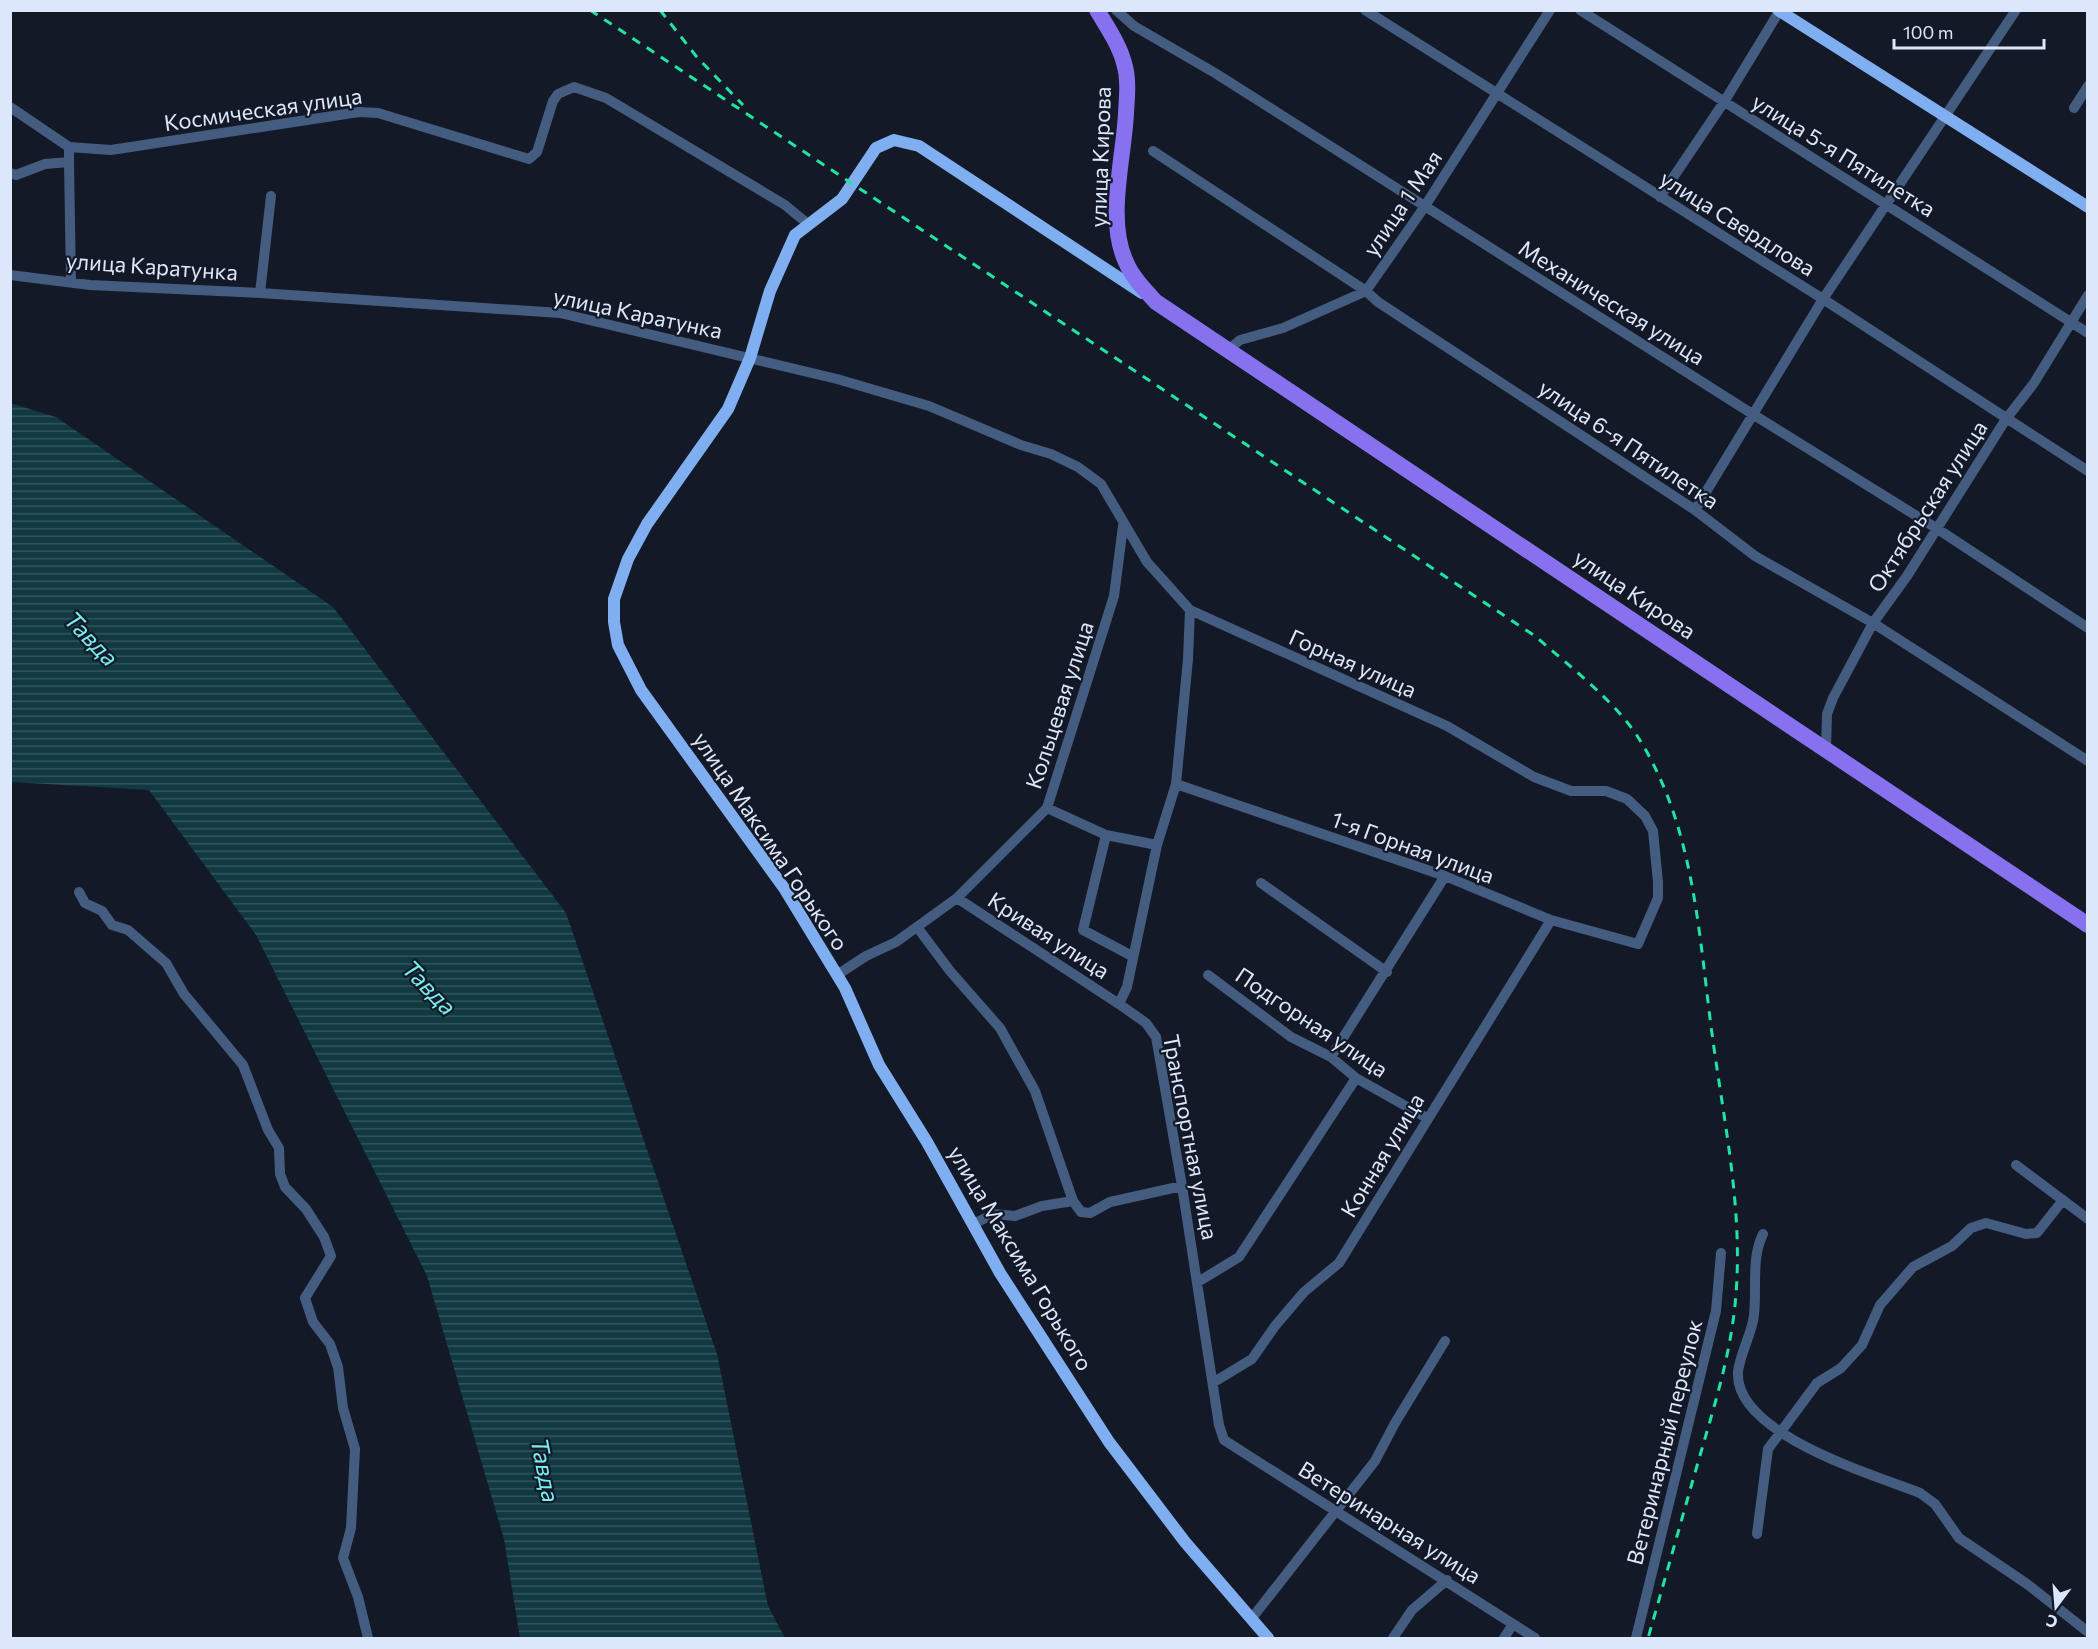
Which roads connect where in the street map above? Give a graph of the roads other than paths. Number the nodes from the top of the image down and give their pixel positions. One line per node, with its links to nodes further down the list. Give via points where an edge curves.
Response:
1 (1097, 10): 31 (main road, улица Кирова, via 1124,63 1127,86 1119,186 1120,247 1136,279)
2 (1116, 10): 22 (street, Механическая улица, via 1134,26)
3 (1365, 10): 9 (street, улица Свердлова)
4 (1550, 10): 9 (street, улица 1 Мая)
5 (1580, 10): 10 (street, улица 5-я Пятилетка)
6 (2016, 10): 13 (street)
7 (1779, 11): 10 (street); 13 (street)
8 (2088, 86): 12 (street)
9 (1497, 95): 20 (street, улица Свердлова); 22 (street, улица 1 Мая)
10 (1724, 102): 20 (street); 21 (street, улица 5-я Пятилетка)
11 (10, 107): 15 (street)
12 (2074, 108)
13 (1945, 116): 21 (street); 23 (street)
14 (919, 146): 24 (street, улица Максима Горького, via 894,140 876,148 842,198); 31 (street, улица Кирова)
15 (69, 147): 17 (street); 24 (street, Космическая улица, via 111,150 359,112 378,113 529,159 537,152 553,101 558,94 574,87 606,98 785,205)
16 (1154, 151): 27 (street, улица 6-я Пятилетка)
17 (69, 162): 18 (street, via 45,164 16,175); 26 (street)
18 (10, 172)
19 (272, 196): 28 (street)
20 (1660, 197): 30 (street, улица Свердлова)
21 (1886, 204): 30 (street); 32 (street, улица 5-я Пятилетка)
22 (1425, 206): 27 (street, улица 1 Мая); 36 (street, Механическая улица)
23 (2088, 207)
24 (808, 224): 35 (street, улица Максима Горького, via 786,252)
25 (10, 275): 26 (street, улица Каратунка)
26 (71, 282): 28 (street, улица Каратунка)
27 (1366, 291): 34 (street, улица 1 Мая, via 1283,328 1240,340); 40 (street, улица 6-я Пятилетка)
28 (260, 293): 35 (street, улица Каратунка, via 560,313)
29 (2088, 295): 32 (street, Октябрьская улица)
30 (1823, 299): 36 (street); 37 (street, улица Свердлова)
31 (1156, 302): 34 (main road, улица Кирова)
32 (2071, 323): 33 (street, улица 5-я Пятилетка); 37 (street, Октябрьская улица, via 2034,383)
33 (2088, 333)
34 (1228, 350): 46 (main road, улица Кирова)
35 (750, 358): 39 (street, улица Каратунка, via 837,378 929,406 1051,454 1101,484); 62 (street, улица Максима Горького, via 728,409 647,524 628,559 614,599 614,622 618,645 641,690 784,888)
36 (1754, 415): 40 (street); 42 (street, Механическая улица)
37 (2006, 419): 38 (street, улица Свердлова); 42 (street, Октябрьская улица)
38 (2088, 471)
39 (1114, 506): 41 (street, Горная улица)
40 (1695, 510): 44 (street, улица 6-я Пятилетка, via 1755,556)
41 (1124, 526): 43 (street, Горная улица, via 1147,562); 49 (street, Кольцевая улица, via 1114,596)
42 (1936, 528): 44 (street, Октябрьская улица); 45 (street, Механическая улица)
43 (1190, 610): 48 (street); 59 (street, Горная улица, via 1447,726 1534,777 1571,790 1620,795 1645,816 1653,831 1658,898)
44 (1873, 623): 46 (street, Октябрьская улица, via 1833,698 1827,714); 47 (street, улица 6-я Пятилетка)
45 (2088, 628)
46 (1826, 748): 57 (main road, улица Кирова)
47 (2088, 760)
48 (1176, 784): 51 (street); 52 (street, 1-я Горная улица)
49 (1047, 808): 50 (street); 55 (street, Кольцевая улица)
50 (1106, 835): 51 (street); 60 (street, via 1083,930)
51 (1157, 845): 60 (street)
52 (1445, 876): 56 (street, 1-я Горная улица); 61 (street)
53 (1261, 883): 61 (street)
54 (79, 892): 87 (street, via 85,903 102,911 112,925 128,930 166,963 184,994 243,1065 279,1148 285,1188 306,1209 332,1256 305,1298 313,1322 330,1344 338,1367 343,1408 355,1449 351,1528 343,1558)
55 (957, 898): 58 (street, Кольцевая улица); 64 (street, Кривая улица)
56 (1551, 920): 59 (street, 1-я Горная улица); 67 (street, Конная улица)
57 (2088, 925)
58 (917, 927): 62 (street, Кольцевая улица); 71 (street, via 1000,1028 1035,1091)
59 (1638, 944)
60 (1132, 956): 64 (street, via 1127,987)
61 (1387, 972): 65 (street)
62 (837, 975): 73 (street, улица Максима Горького, via 879,1065)
63 (1208, 975): 65 (street, Подгорная улица, via 1291,1037)
64 (1119, 1004): 69 (street, Транспортная улица, via 1146,1023 1156,1037)
65 (1331, 1057): 66 (street, Подгорная улица)
66 (1356, 1078): 67 (street, Подгорная улица); 76 (street, via 1239,1257)
67 (1427, 1118): 78 (street, Конная улица, via 1339,1263 1304,1292 1252,1359)
68 (2016, 1165): 70 (street)
69 (1182, 1186): 71 (street, via 1110,1202 1090,1213 1081,1212); 76 (street, Транспортная улица)
70 (2063, 1200): 72 (street); 79 (street, via 2037,1233 2026,1234 1986,1223 1971,1228 1953,1246 1913,1267 1880,1305 1863,1345 1841,1368 1817,1383)
71 (1073, 1201): 73 (street, via 1015,1216 994,1214)
72 (2088, 1219)
73 (973, 1224): 84 (street, улица Максима Горького, via 1000,1273 1109,1442 1185,1542)
74 (1763, 1234): 79 (street, via 1757,1246 1754,1317 1738,1373 1758,1418)
75 (1721, 1253): 92 (street, Ветеринарный переулок, via 1716,1311)
76 (1198, 1282): 78 (street, Транспортная улица)
77 (1446, 1341): 81 (street, via 1375,1461)
78 (1214, 1382): 80 (street, Транспортная улица)
79 (1779, 1433): 82 (street, via 1768,1449); 86 (street, via 1920,1493 1935,1504 1959,1538)
80 (1224, 1440): 81 (street, Ветеринарная улица)
81 (1336, 1511): 83 (street, Ветеринарная улица); 84 (street)
82 (1757, 1534)
83 (1447, 1580): 85 (street, Ветеринарная улица); 89 (street, via 1412,1610)
84 (1252, 1618): 88 (street, улица Максима Горького)
85 (1513, 1624): 90 (street); 91 (street, Ветеринарная улица)
86 (2088, 1632)
87 (368, 1638)
88 (1268, 1638)
89 (1393, 1638)
90 (1504, 1638)
91 (1535, 1638)
92 (1636, 1638)

